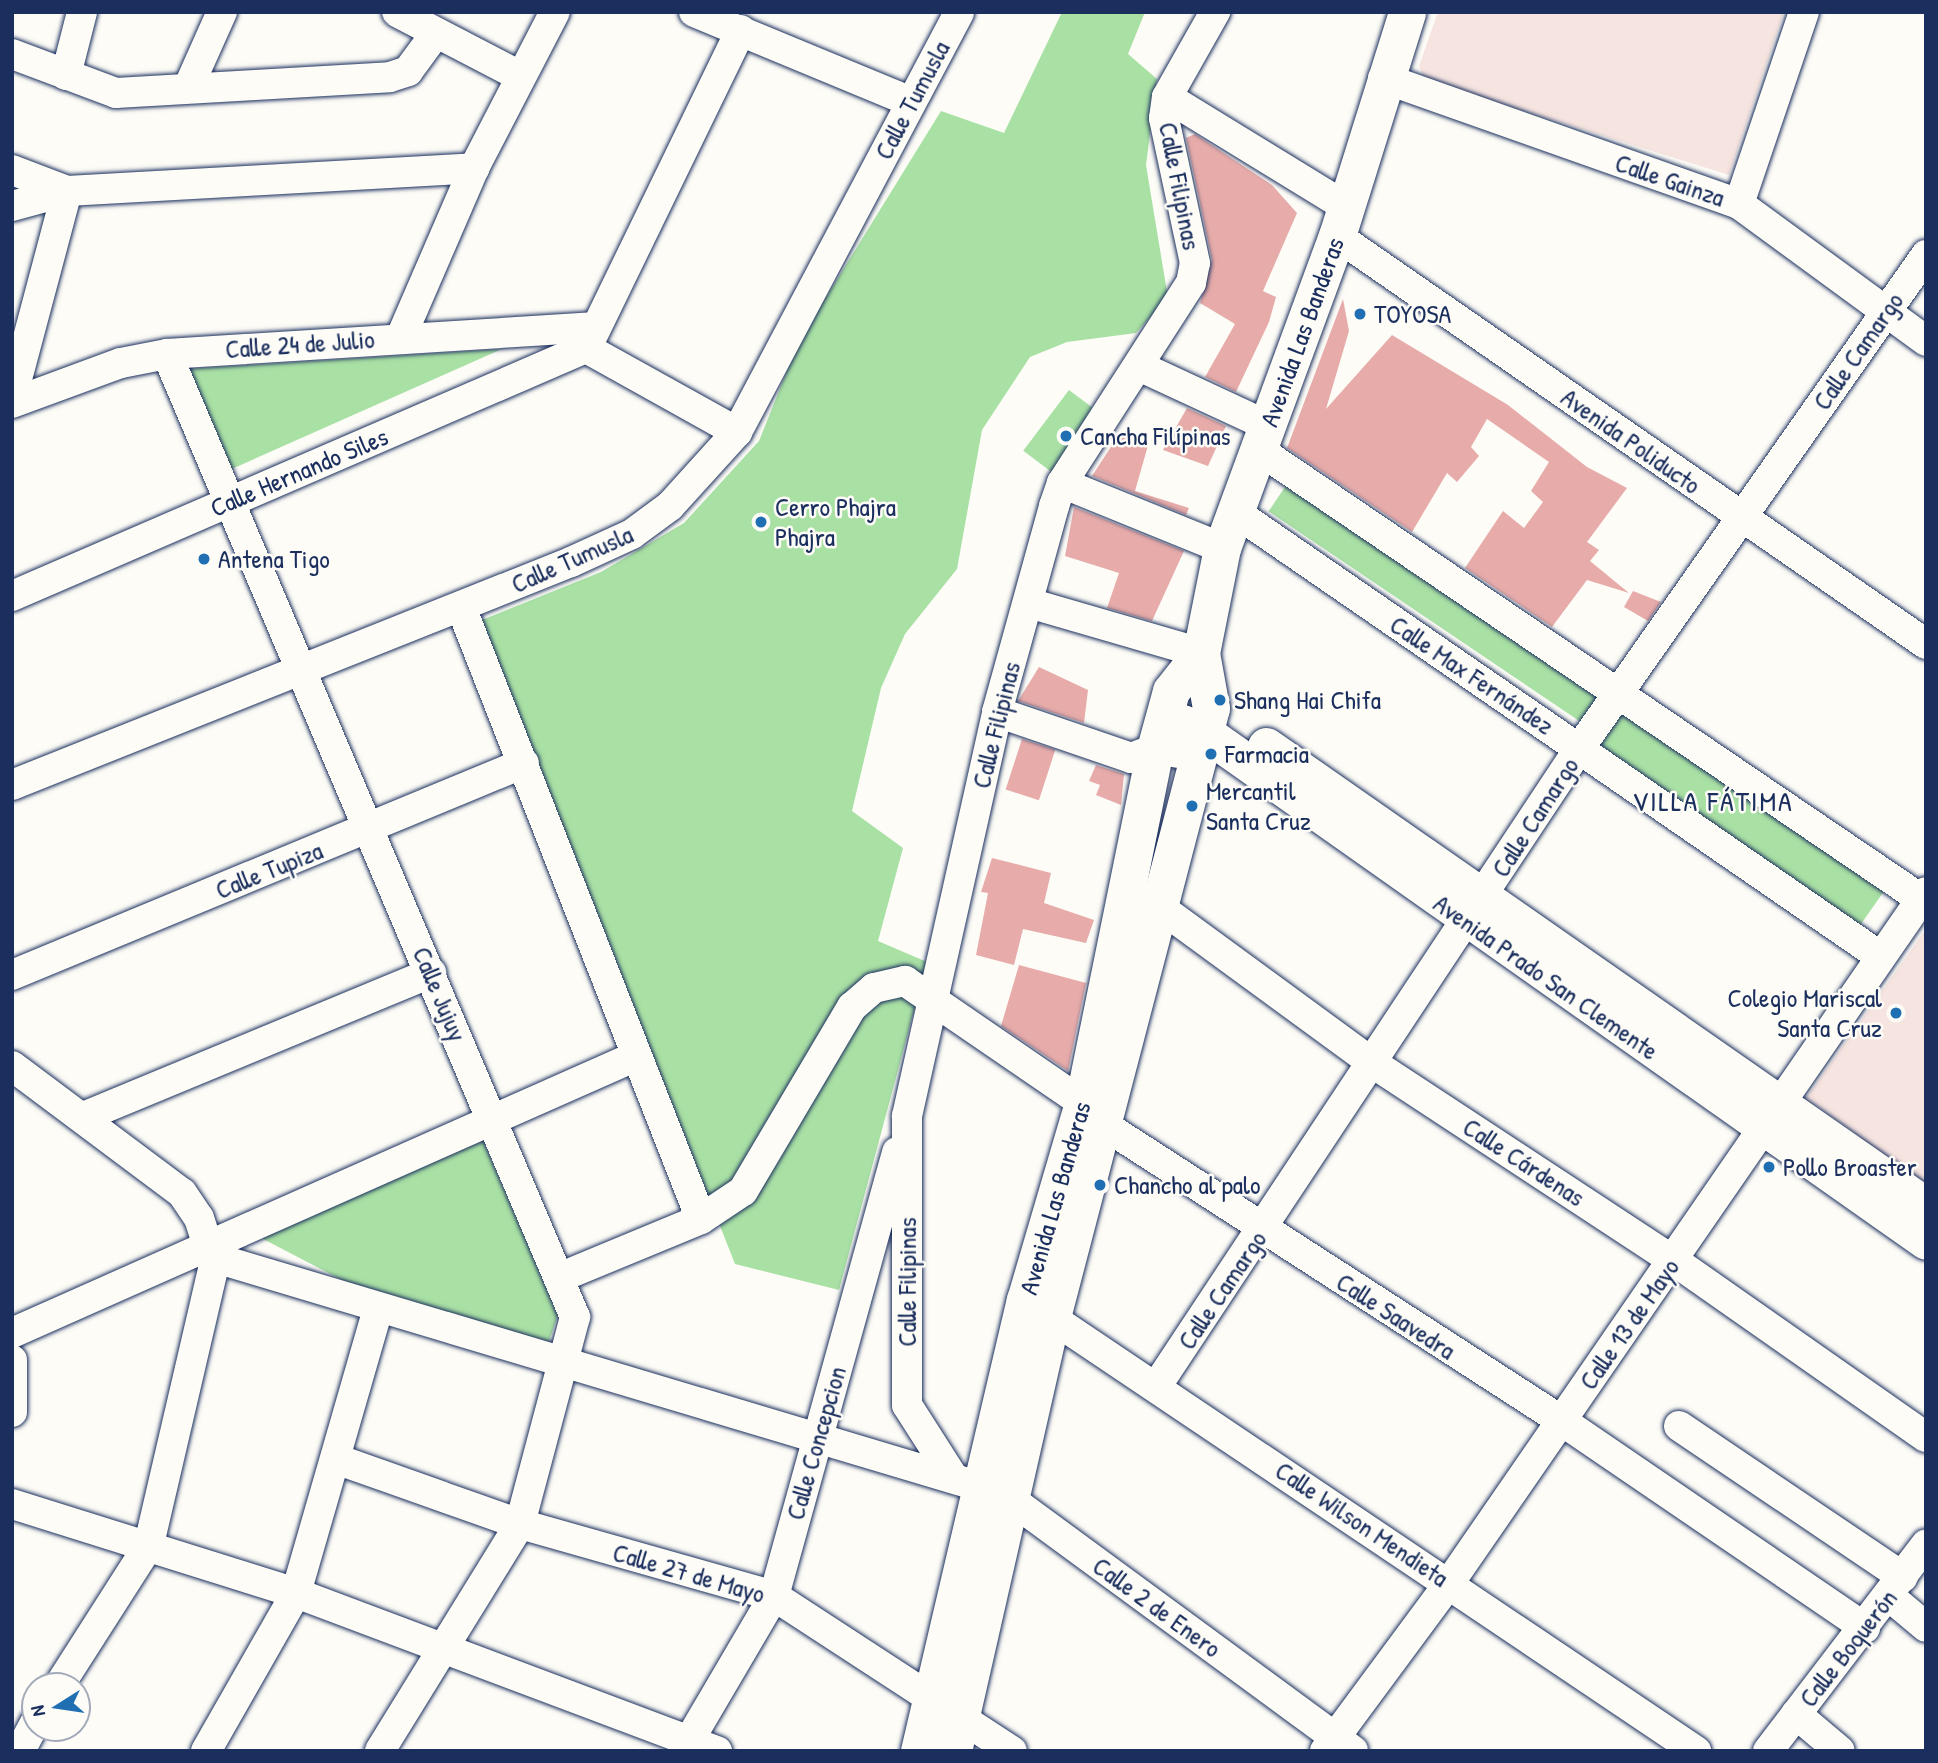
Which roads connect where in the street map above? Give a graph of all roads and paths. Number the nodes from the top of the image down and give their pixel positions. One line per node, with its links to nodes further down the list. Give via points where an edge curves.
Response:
1 (82, 12): 13 (street)
2 (222, 12): 16 (street)
3 (397, 12): 11 (street)
4 (555, 12): 14 (street)
5 (694, 12): 10 (street)
6 (959, 12): 18 (street, Calle Tumusla)
7 (1215, 12): 17 (street, Calle Filipinas)
8 (1804, 12): 22 (street)
9 (1402, 14): 15 (main road, Avenida Las Banderas)
10 (758, 27): 18 (street); 28 (street)
11 (436, 33): 14 (street); 16 (street, via 408,71 390,77)
12 (12, 54): 13 (street)
13 (66, 75): 16 (street, via 116,93)
14 (520, 76): 19 (street)
15 (1382, 78): 22 (street, Calle Gainza); 24 (main road, Avenida Las Banderas)
16 (188, 88)
17 (1167, 97): 24 (street, Avenida Poliducto); 31 (street, Calle Filipinas, via 1167,145 1195,263 1182,302)
18 (911, 102): 33 (street, Calle Tumusla)
19 (474, 168): 21 (street); 27 (street)
20 (12, 170): 21 (street)
21 (67, 191): 23 (street); 32 (street)
22 (1739, 204): 26 (street, Calle Gainza)
23 (12, 206)
24 (1341, 221): 34 (main road, Avenida Las Banderas); 38 (street, Avenida Poliducto)
25 (1926, 255): 26 (street, Calle Camargo)
26 (1886, 309): 29 (street, Calle Gainza); 38 (street, Calle Camargo)
27 (401, 337): 28 (street, Calle 24 de Julio); 30 (street, Calle 24 de Julio)
28 (591, 338): 33 (street); 36 (street, Calle Hernando Siles)
29 (1926, 341)
30 (167, 354): 32 (street, Calle 24 de Julio, via 121,363); 36 (street, Calle Jujuy)
31 (1141, 367): 34 (street); 35 (street, Calle Filipinas)
32 (12, 401)
33 (737, 432): 42 (street, Calle Tumusla, via 701,478 632,534)
34 (1263, 438): 37 (main road, Avenida Las Banderas); 46 (street)
35 (1062, 483): 39 (street); 41 (street, Calle Filipinas)
36 (226, 503): 40 (street, Calle Hernando Siles); 45 (street, Calle Jujuy)
37 (1235, 512): 39 (main road, Avenida Las Banderas); 50 (street, Calle Max Fernández)
38 (1742, 519): 43 (street, Avenida Poliducto); 46 (street, Calle Camargo)
39 (1222, 548): 44 (main road, Avenida Las Banderas)
40 (12, 596)
41 (1029, 603): 44 (street); 47 (street, Calle Filipinas)
42 (461, 607): 45 (street, Calle Tumusla); 51 (street)
43 (1926, 644)
44 (1201, 653): 48 (main road, Avenida Las Banderas); 49 (main road, Avenida Las Banderas)
45 (302, 671): 52 (street, Calle Tumusla); 53 (street, Calle Jujuy)
46 (1617, 694): 50 (street, Calle Camargo); 55 (street)
47 (997, 712): 48 (street, via 1131,758); 61 (street, Calle Filipinas)
48 (1164, 719): 49 (main road, Avenida Prado San Clemente); 54 (main road, Avenida Las Banderas)
49 (1204, 732): 56 (main road, Avenida Las Banderas); 57 (main road, Avenida Prado San Clemente)
50 (1579, 748): 57 (street, Calle Camargo); 58 (street, Calle Max Fernández)
51 (524, 763): 53 (street, Calle Tupiza); 62 (street)
52 (12, 785)
53 (370, 828): 59 (street, Calle Jujuy); 60 (street, Calle Tupiza)
54 (1126, 884): 56 (street, Calle Cárdenas); 65 (main road, Avenida Las Banderas)
55 (1923, 896): 58 (street, Calle 13 de Mayo)
56 (1158, 905): 63 (street, Calle Cárdenas); 65 (main road, Avenida Las Banderas)
57 (1473, 909): 63 (street, Calle Camargo); 66 (main road, Avenida Prado San Clemente)
58 (1881, 957): 66 (street, Calle 13 de Mayo)
59 (431, 972): 68 (street); 69 (street, Calle Jujuy)
60 (12, 975)
61 (933, 997): 65 (street, Calle Saavedra); 67 (street, Calle Filipinas); 71 (street, Calle Saavedra, via 905,981 874,988 852,1007 759,1171 743,1191)
62 (634, 1057): 69 (street); 71 (street)
63 (1371, 1062): 72 (street, Calle Camargo); 75 (street, Calle Cárdenas)
64 (12, 1066): 68 (street)
65 (1093, 1114): 72 (street, Calle Saavedra); 78 (main road, Avenida Las Banderas)
66 (1771, 1114): 70 (main road, Avenida Prado San Clemente); 73 (main road, Avenida Prado San Clemente); 75 (street, Calle 13 de Mayo)
67 (907, 1116): 86 (street, Calle Concepcion); 89 (street, Calle Filipinas, via 906,1405)
68 (83, 1117): 74 (street, via 182,1193)
69 (492, 1118): 74 (street); 76 (street, Calle Jujuy)
70 (1926, 1206)
71 (701, 1219): 76 (street, Calle Saavedra)
72 (1262, 1230): 82 (street, Calle Camargo); 84 (street, Calle Saavedra)
73 (1926, 1241)
74 (211, 1250): 77 (street); 79 (street); 93 (street, via 210,1299)
75 (1673, 1260): 84 (street, Calle 13 de Mayo); 87 (street, Calle Cárdenas)
76 (561, 1277): 81 (street, Calle Jujuy, via 575,1317)
77 (378, 1308): 81 (street); 88 (street)
78 (1038, 1309): 82 (street, Calle Wilson Mendieta); 89 (main road, Avenida Las Banderas)
79 (12, 1333)
80 (12, 1360): 83 (street)
81 (564, 1367): 86 (street); 91 (street)
82 (1156, 1387): 94 (street, Calle Wilson Mendieta)
83 (12, 1412)
84 (1562, 1421): 94 (street, Calle 13 de Mayo); 99 (street, Calle Saavedra)
85 (1679, 1426): 95 (street)
86 (819, 1434): 89 (street, via 892,1463); 97 (street, Calle Concepcion)
87 (1926, 1437)
88 (336, 1460): 91 (street, Calle 27 de Mayo); 96 (street)
89 (982, 1489): 102 (main road, Avenida Las Banderas); 105 (street, Calle 2 de Enero)
90 (12, 1504): 93 (street)
91 (520, 1524): 97 (street, Calle 27 de Mayo); 100 (street)
92 (1926, 1544): 95 (street, Calle Boquerón)
93 (149, 1545): 96 (street); 101 (street)
94 (1450, 1582): 105 (street, Calle 13 de Mayo); 111 (street, Calle Wilson Mendieta)
95 (1896, 1587): 98 (street); 99 (street, Calle Boquerón)
96 (296, 1593): 100 (street); 106 (street)
97 (774, 1596): 102 (street, Calle 27 de Mayo); 104 (street, Calle Concepcion)
98 (1926, 1627)
99 (1865, 1628): 103 (street, Calle Boquerón)
100 (439, 1651): 104 (street); 107 (street)
101 (68, 1672)
102 (947, 1705): 108 (main road, Avenida Las Banderas); 109 (main road, Avenida Las Banderas); 110 (street, Calle 27 de Mayo)
103 (1796, 1714): 112 (street, Calle Boquerón); 113 (street)
104 (697, 1746)
105 (1337, 1746)
106 (206, 1751)
107 (380, 1751)
108 (919, 1751)
109 (953, 1751)
110 (1012, 1751)
111 (1696, 1751)
112 (1768, 1751)
113 (1840, 1751)

